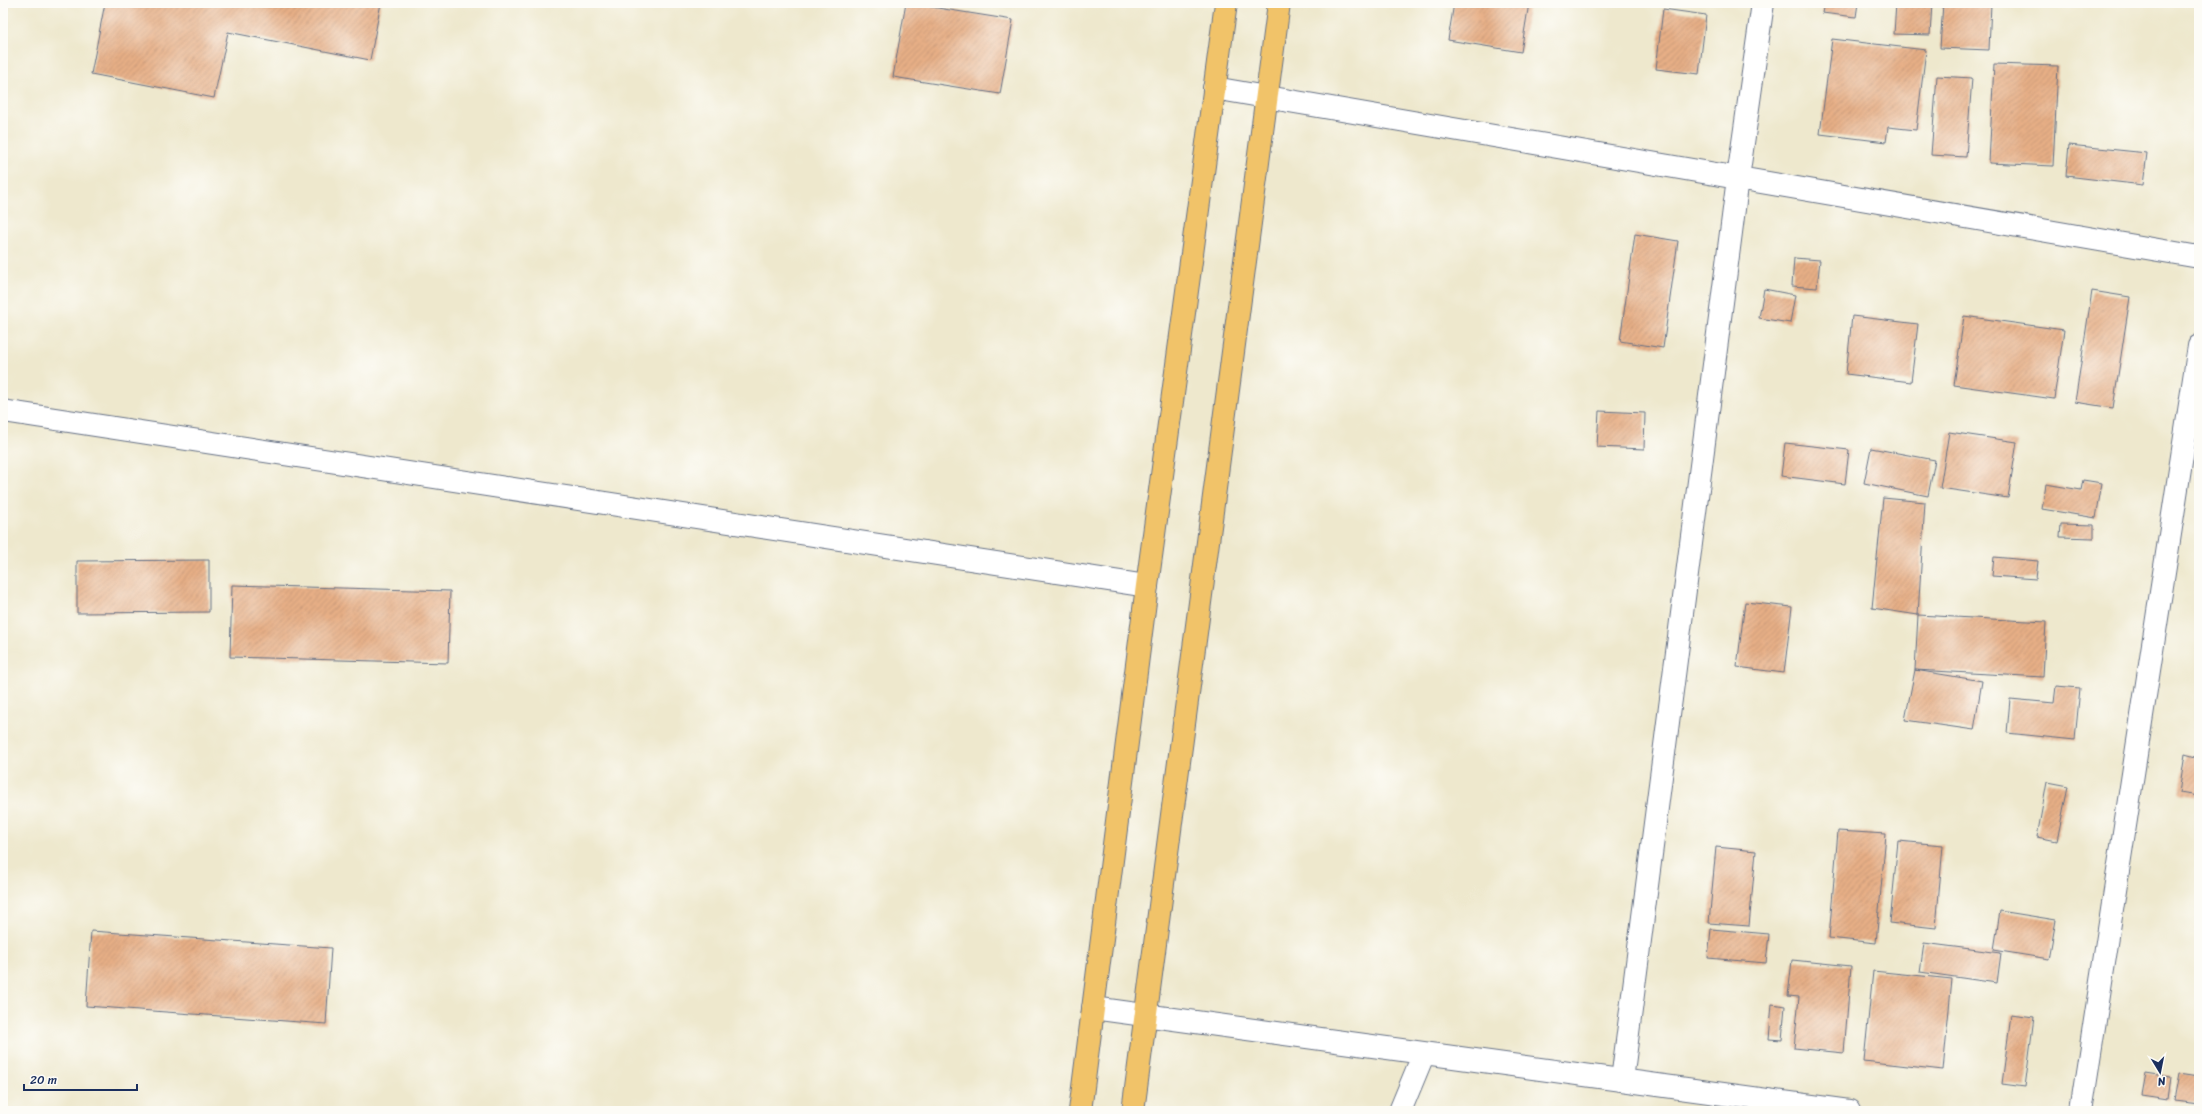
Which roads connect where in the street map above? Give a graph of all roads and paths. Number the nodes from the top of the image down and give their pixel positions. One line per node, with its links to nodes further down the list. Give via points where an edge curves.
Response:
1 (1226, 3): 4 (main road)
2 (1279, 3): 5 (main road)
3 (1763, 3): 6 (street)
4 (1214, 88): 5 (street); 10 (main road)
5 (1267, 96): 6 (street); 12 (main road)
6 (1738, 178): 7 (street); 14 (street)
7 (2199, 258)
8 (2199, 346): 19 (street)
9 (3, 411): 10 (street)
10 (1147, 586): 11 (main road)
11 (1093, 1008): 12 (street); 15 (main road)
12 (1144, 1015): 13 (street); 16 (main road)
13 (1424, 1053): 14 (street); 17 (street)
14 (1622, 1080): 18 (street)
15 (1080, 1111)
16 (1134, 1111)
17 (1400, 1111)
18 (1849, 1111)
19 (2081, 1111)

